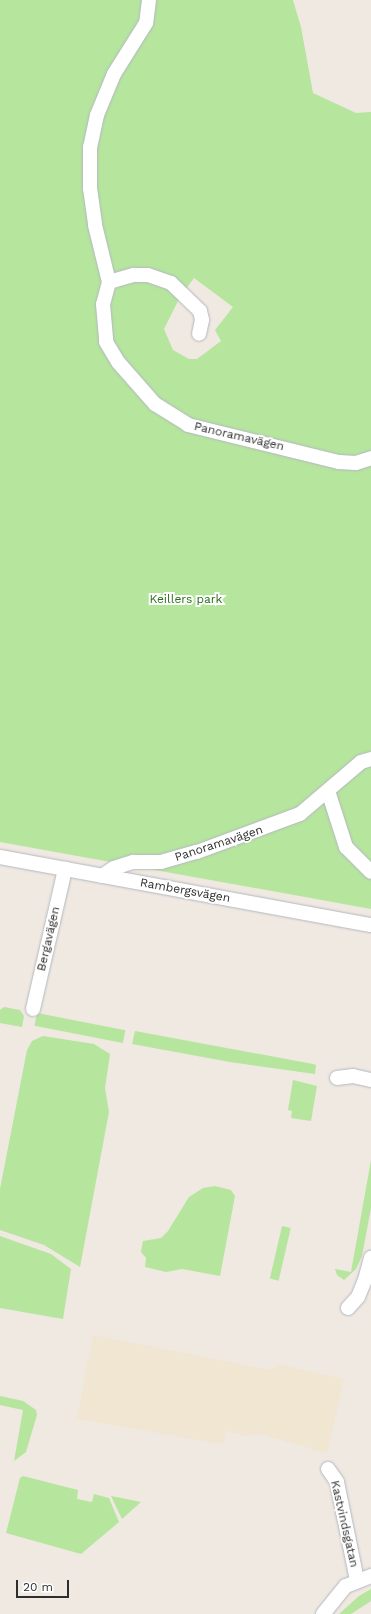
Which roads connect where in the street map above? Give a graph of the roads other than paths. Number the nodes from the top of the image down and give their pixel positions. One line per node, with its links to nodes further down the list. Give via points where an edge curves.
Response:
1 (149, 0): 2 (street, Panoramavägen, via 146,23 114,74 96,115 90,147 90,188 95,225)
2 (109, 282): 3 (street, via 134,275 148,275 171,283 200,311 202,320); 4 (street, Panoramavägen, via 103,304 106,342 118,362 151,399 173,417 207,432 339,462 356,463)
3 (199, 334)
4 (371, 458)
5 (371, 759): 6 (street, Panoramavägen, via 361,762)
6 (328, 791): 9 (street, via 346,847); 10 (street, Panoramavägen, via 300,814 265,829 161,862 133,862 114,868)
7 (0, 857): 8 (street, Rambergsvägen)
8 (65, 869): 10 (street, Rambergsvägen); 12 (street, Bergavägen)
9 (371, 872)
10 (102, 876): 11 (street, Rambergsvägen)
11 (371, 925)
12 (33, 1009)
13 (337, 1078): 14 (street, via 353,1076)
14 (371, 1080)
15 (371, 1258): 16 (street, via 363,1286)
16 (348, 1308)
17 (328, 1470): 19 (street, Kastvindsgatan, via 337,1482)
18 (371, 1576): 19 (street)
19 (357, 1580): 20 (street, via 346,1586)
20 (323, 1614)

